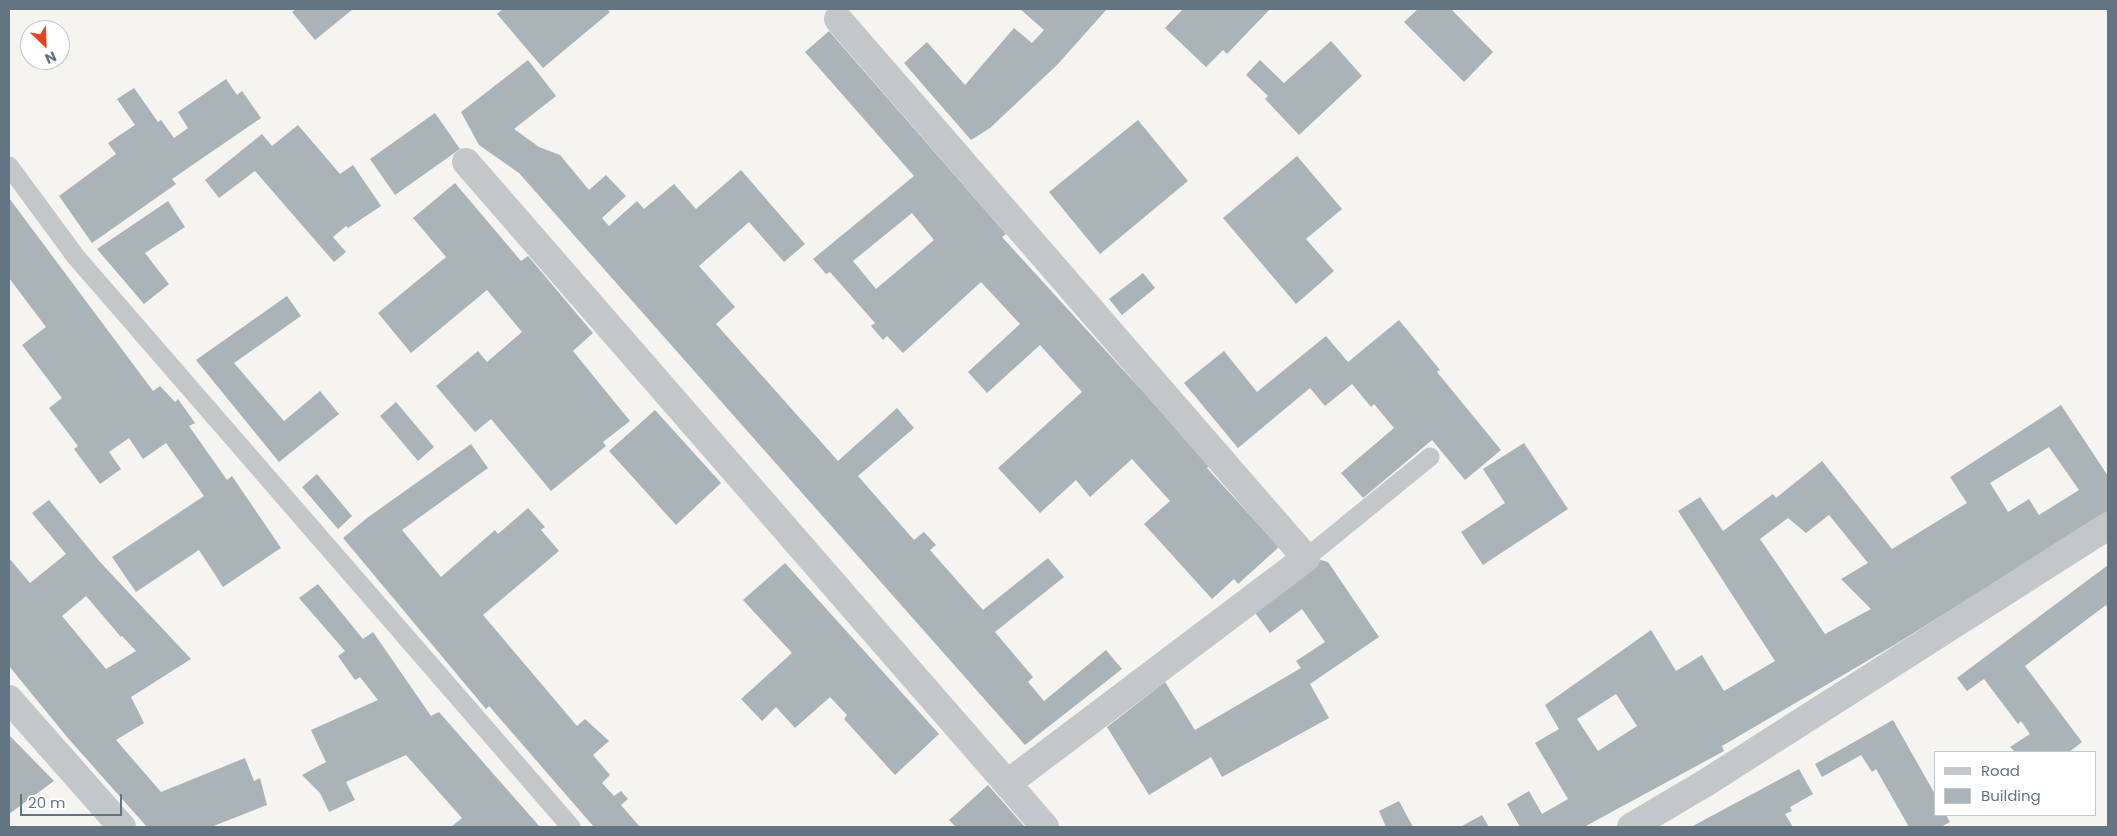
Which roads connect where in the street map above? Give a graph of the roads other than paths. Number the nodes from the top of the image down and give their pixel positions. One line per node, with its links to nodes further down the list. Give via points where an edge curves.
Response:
1 (838, 18): 6 (street)
2 (466, 162): 8 (street)
3 (9, 166): 10 (lane, via 76,257)
4 (1430, 457): 6 (lane)
5 (2108, 526): 12 (street, via 1715,777)
6 (1306, 558): 8 (street)
7 (9, 700): 9 (street)
8 (1008, 783): 11 (street)
9 (122, 827)
10 (571, 827)
11 (1045, 827)
12 (1631, 827)

